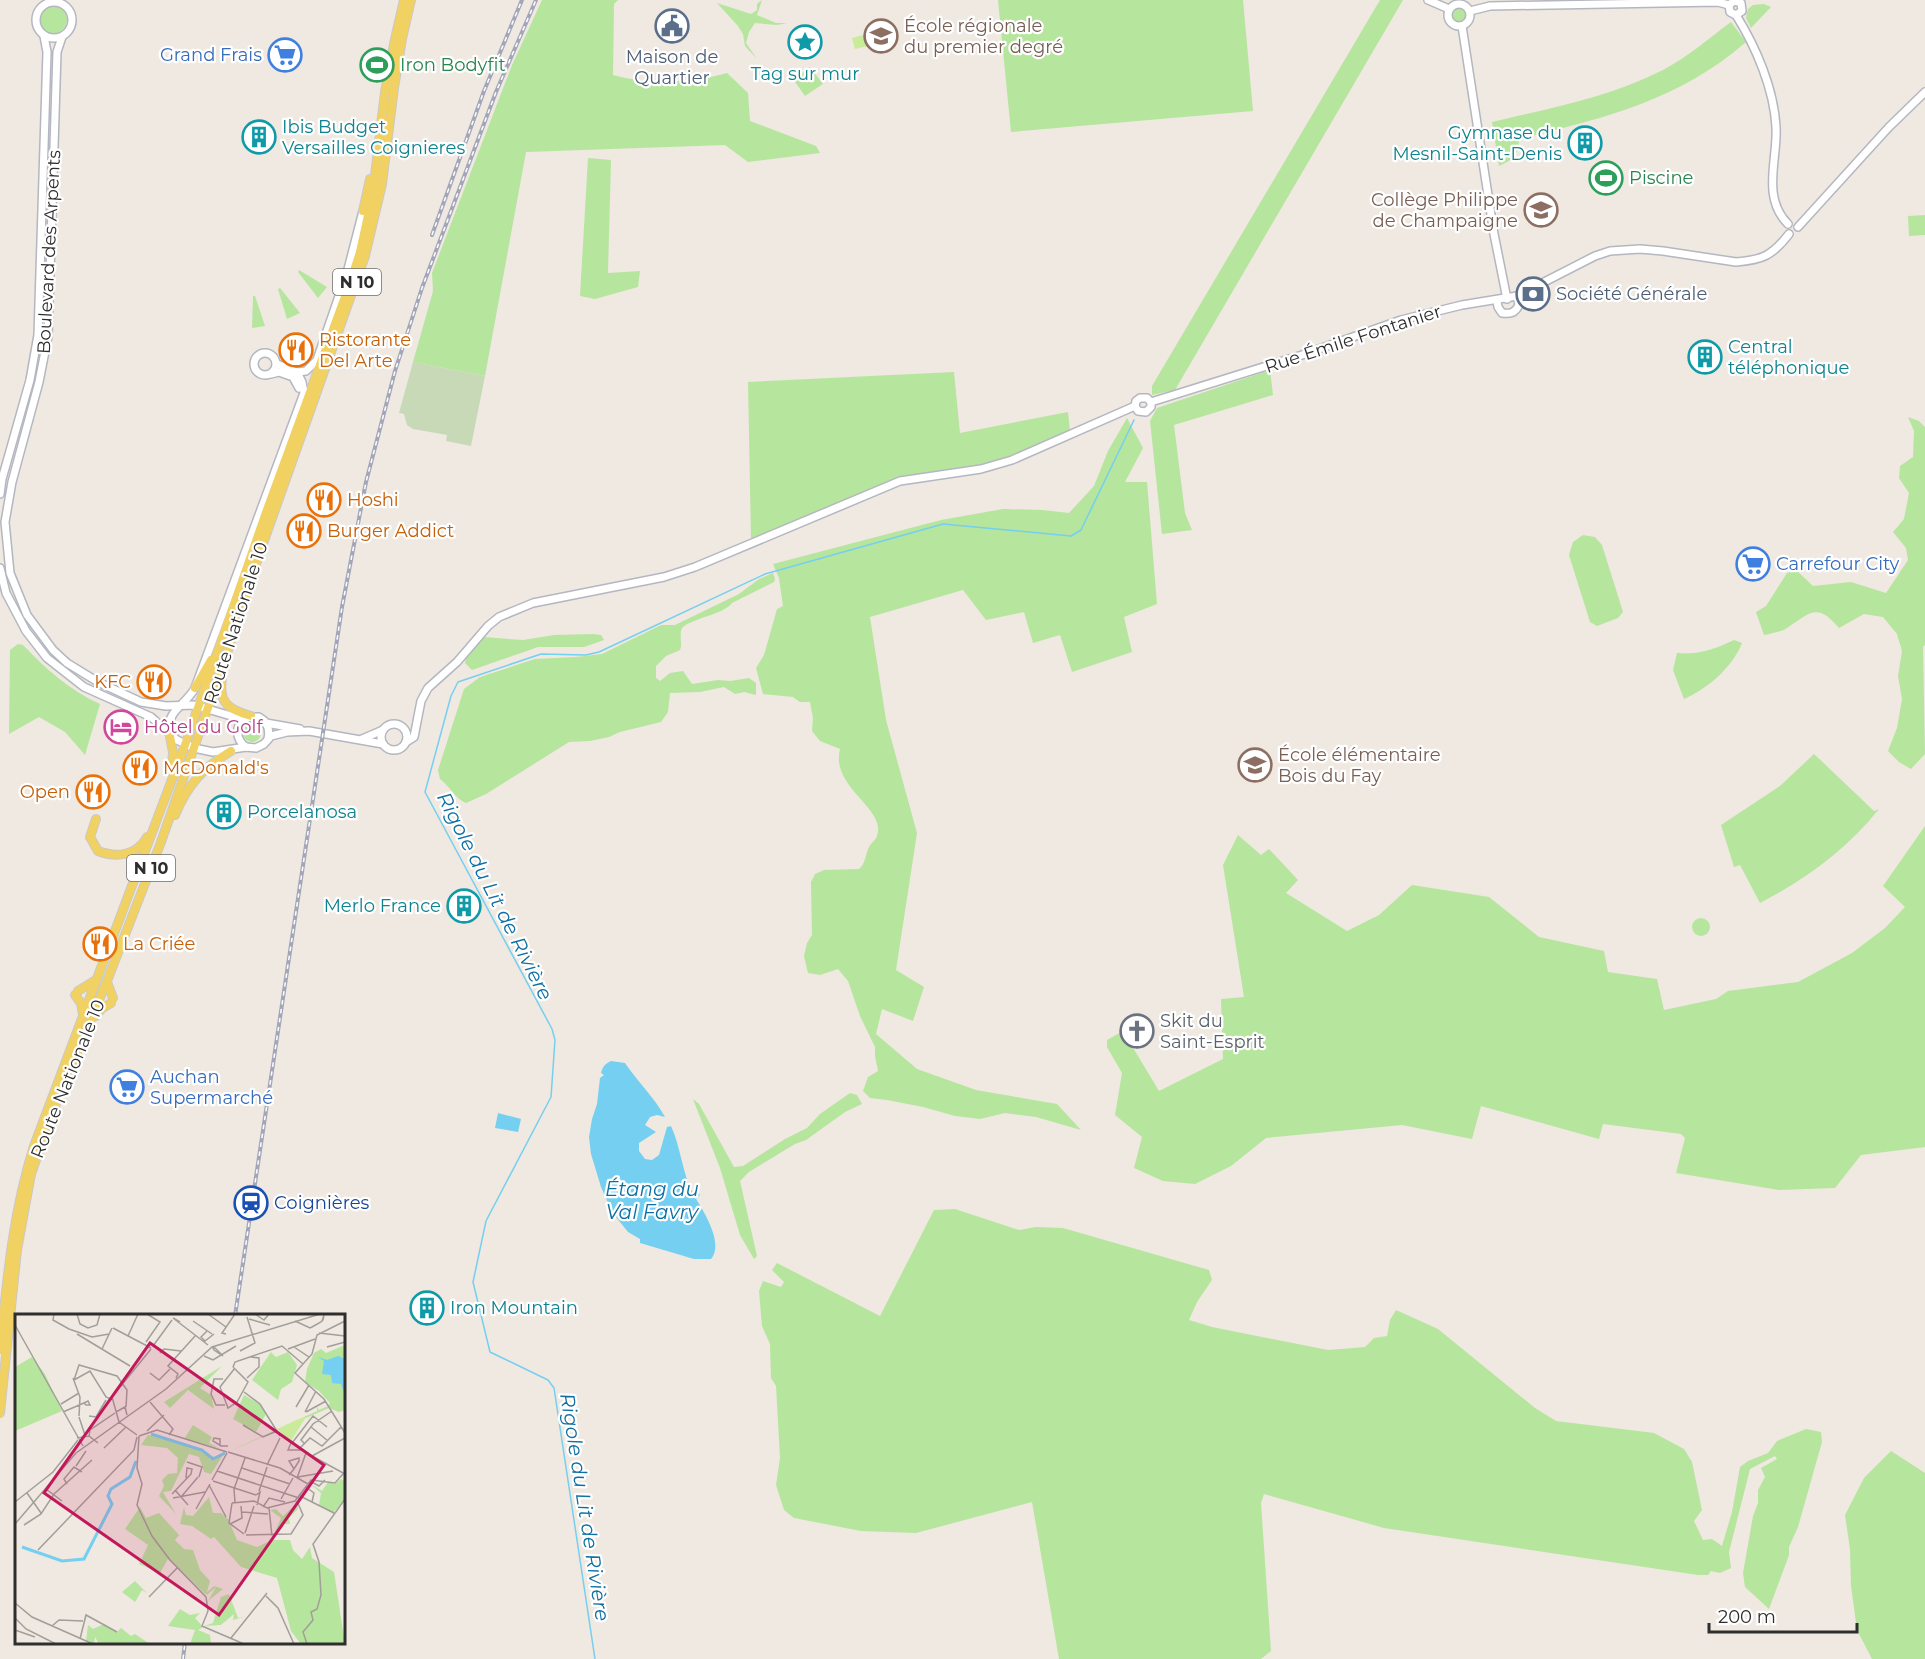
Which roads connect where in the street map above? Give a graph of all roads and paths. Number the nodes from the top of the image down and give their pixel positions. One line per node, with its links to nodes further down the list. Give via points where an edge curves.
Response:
1 (404, 0): 14 (main road, N 10, via 385,92)
2 (411, 0): 31 (main road, Route Nationale 10 / N 10, via 394,88 382,184 365,256)
3 (1428, 0): 7 (street)
4 (46, 2): 5 (street); 11 (street, via 35,20)
5 (62, 2): 12 (street, via 72,19)
6 (1729, 5): 8 (street, via 1718,2 1490,6); 9 (street, via 1730,12); 9 (street, via 1734,1 1741,3 1742,11)
7 (1449, 9): 8 (street, via 1459,3); 10 (street, via 1449,20 1454,26)
8 (1470, 11): 10 (street, via 1468,22)
9 (1736, 15): 16 (street, via 1756,51 1773,105 1774,198)
10 (1462, 26): 20 (street)
11 (44, 36): 12 (street); 28 (street, Boulevard des Arpents, via 48,52 38,335)
12 (62, 37): 33 (street, Boulevard des Arpents, via 57,52 48,336 4,522 10,573 31,622 67,663 141,702)
13 (1925, 92): 17 (street)
14 (380, 146): 15 (main road, via 375,153); 30 (main road, N 10, via 368,221 350,283)
15 (363, 211): 23 (street, via 317,360 306,371)
16 (1788, 224): 17 (street, via 1794,222); 18 (street, via 1785,229)
17 (1798, 227): 18 (street, via 1797,233)
18 (1789, 234): 19 (street, Rue Émile Fontanier, via 1772,254 1753,261 1640,249 1610,251)
19 (1517, 297): 20 (street, Rue Émile Fontanier); 21 (street, via 1519,305 1511,314 1503,313)
20 (1507, 299): 21 (street, Rue Émile Fontanier)
21 (1497, 301): 25 (street, Rue Émile Fontanier, via 1465,304 1401,320)
22 (277, 363): 23 (street); 24 (street); 24 (street, via 269,353 255,358 257,371)
23 (297, 372): 26 (street, via 304,388)
24 (271, 374): 26 (street, via 293,376 299,386)
25 (1150, 402): 27 (street, via 1142,397); 27 (street, via 1146,412 1138,411)
26 (299, 403): 32 (street)
27 (1136, 406): 38 (street, via 1012,460 900,481 695,567 664,577 533,603 499,617 428,688)
28 (0, 494)
29 (0, 567): 40 (street, via 12,606 47,658 84,687 143,712)
30 (216, 654): 32 (main road); 34 (main road, N 10)
31 (225, 659): 35 (main road, Route Nationale 10 / N 10); 36 (main road, via 221,687 224,701 229,708)
32 (195, 688): 33 (street)
33 (181, 705): 34 (street, Boulevard des Arpents); 40 (street, via 169,718)
34 (199, 706): 35 (street, Boulevard des Arpents); 47 (main road, N 10)
35 (208, 709): 36 (street, Boulevard des Arpents, via 238,718); 49 (main road, Route Nationale 10 / N 10)
36 (249, 716): 37 (street); 48 (street, via 237,729 238,739)
37 (266, 723): 41 (street); 43 (street)
38 (416, 728): 42 (street); 45 (street, via 414,737)
39 (383, 730): 42 (street, via 395,724); 44 (street); 46 (street)
40 (169, 731): 47 (street); 51 (main road, via 173,752)
41 (309, 731): 43 (street, via 281,732); 44 (street)
42 (406, 732): 45 (street)
43 (268, 739): 48 (street, via 259,747)
44 (362, 739): 46 (street)
45 (406, 742): 46 (street, via 394,750)
46 (383, 744)
47 (185, 745): 49 (street); 51 (main road, N 10)
48 (246, 747): 50 (street)
49 (194, 748): 50 (street); 54 (main road, Route Nationale 10 / N 10)
50 (231, 751): 54 (main road, via 199,775 184,796 166,838)
51 (170, 783): 53 (main road, N 10)
52 (96, 819): 53 (main road, via 91,840 98,851 111,856 133,851)
53 (152, 832): 55 (main road, N 10)
54 (160, 842): 57 (main road, Route Nationale 10 / N 10)
55 (102, 967): 56 (main road, N 10); 59 (main road)
56 (98, 979): 58 (main road, N 10); 60 (main road, via 76,993)
57 (107, 981): 59 (main road, Route Nationale 10 / N 10); 61 (main road, via 112,1000)
58 (92, 994): 60 (main road, N 10); 61 (main road)
59 (99, 1000): 61 (main road, Route Nationale 10 / N 10)
60 (84, 1015): 62 (main road, N 10, via 25,1174 14,1223)
61 (89, 1024): 63 (main road, Route Nationale 10 / N 10, via 39,1148 26,1196 16,1250)
62 (0, 1349)
63 (0, 1413)

